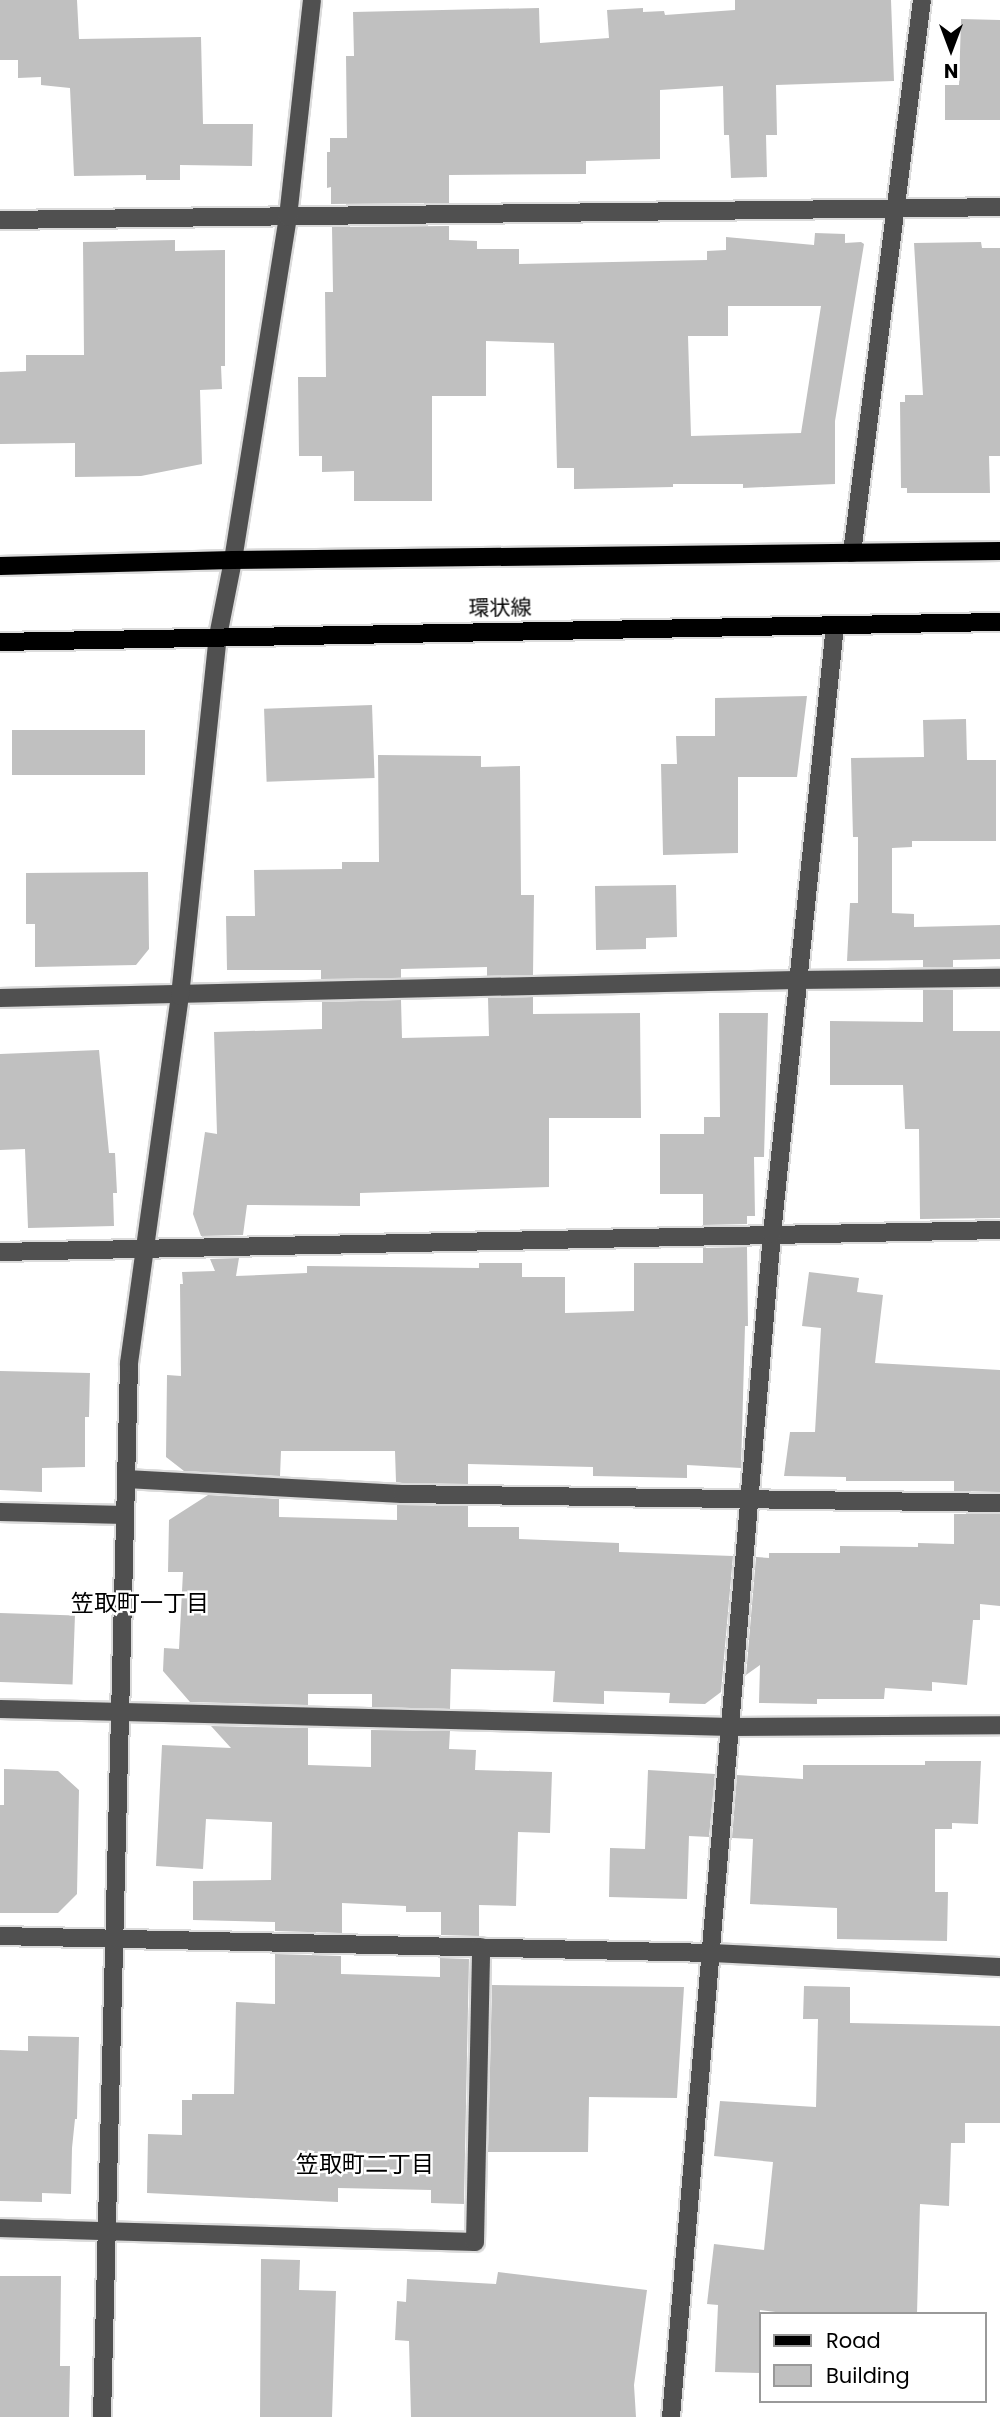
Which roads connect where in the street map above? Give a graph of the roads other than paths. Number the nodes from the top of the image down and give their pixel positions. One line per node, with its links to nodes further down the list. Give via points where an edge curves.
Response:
1 (312, 0): 5 (street)
2 (922, 0): 4 (street)
3 (1000, 207): 4 (street)
4 (895, 209): 5 (street); 8 (street)
5 (288, 216): 6 (street); 9 (street)
6 (0, 220)
7 (1000, 551): 8 (main road)
8 (852, 553): 9 (main road)
9 (233, 560): 10 (main road); 13 (street)
10 (0, 566)
11 (1000, 622): 12 (main road, 環状線)
12 (835, 625): 13 (main road, 環状線); 16 (street)
13 (218, 636): 14 (main road, 環状線); 17 (street)
14 (0, 642)
15 (1000, 978): 16 (street)
16 (796, 980): 17 (street); 20 (street)
17 (180, 996): 18 (street); 21 (street)
18 (0, 998)
19 (1000, 1230): 20 (street)
20 (772, 1234): 21 (street); 24 (street)
21 (144, 1251): 22 (street); 23 (street, via 129,1363)
22 (0, 1252)
23 (126, 1479): 24 (street, via 402,1494); 27 (street)
24 (748, 1499): 25 (street); 31 (street)
25 (1000, 1503)
26 (0, 1512): 27 (street)
27 (125, 1515): 29 (street)
28 (0, 1709): 29 (street)
29 (120, 1711): 31 (street); 33 (street)
30 (1000, 1725): 31 (street)
31 (732, 1727): 35 (street)
32 (0, 1936): 33 (street)
33 (114, 1938): 34 (street); 38 (street)
34 (481, 1947): 35 (street); 38 (street, via 474,2242)
35 (712, 1953): 36 (street); 40 (street)
36 (1000, 1967)
37 (0, 2228): 38 (street)
38 (107, 2230): 39 (street)
39 (102, 2417)
40 (671, 2417)

